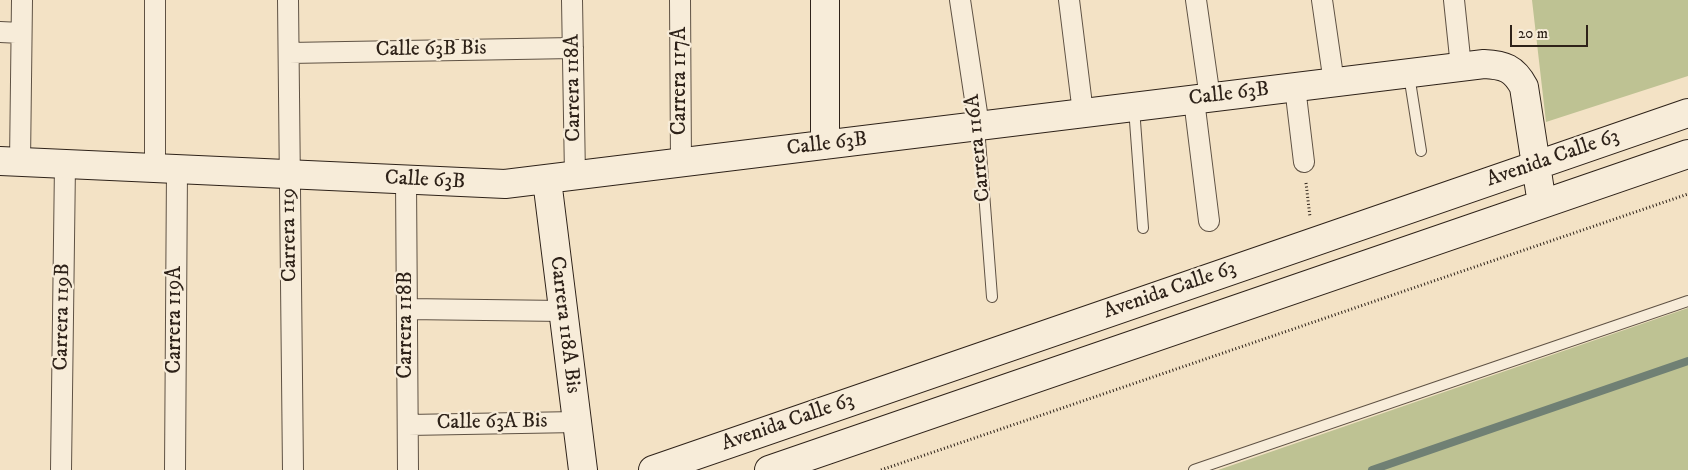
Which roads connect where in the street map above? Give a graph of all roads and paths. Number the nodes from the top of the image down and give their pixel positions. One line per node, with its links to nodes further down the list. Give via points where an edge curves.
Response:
1 (22, 0): 13 (street)
2 (155, 0): 33 (street, Carrera 119A)
3 (288, 0): 15 (street, Carrera 119)
4 (572, 0): 14 (street, Carrera 118A)
5 (680, 0): 30 (street, Carrera 117A)
6 (825, 0): 25 (street)
7 (960, 0): 24 (street, Carrera 116A)
8 (1069, 0): 22 (street)
9 (1196, 0): 20 (street)
10 (1322, 0): 18 (street)
11 (1454, 0): 16 (street)
12 (0, 32): 13 (street)
13 (21, 33): 28 (street)
14 (573, 48): 15 (street, Calle 63B Bis); 35 (street, Carrera 118A)
15 (289, 53): 34 (street, Carrera 119)
16 (1462, 68): 17 (street, Calle 63B); 32 (street, Calle 63B, via 1498,65 1519,77 1527,98)
17 (1409, 74): 18 (street, Calle 63B); 26 (lane)
18 (1334, 83): 19 (street, Calle 63B)
19 (1296, 87): 20 (street, Calle 63B); 29 (street)
20 (1202, 99): 21 (street, Calle 63B); 40 (street)
21 (1134, 107): 22 (street, Calle 63B); 41 (lane)
22 (1083, 113): 24 (street, Calle 63B)
23 (1688, 113): 32 (street, Avenida Calle 63)
24 (979, 126): 25 (street, Calle 63B); 43 (lane, Carrera 116A)
25 (824, 145): 30 (street, Calle 63B)
26 (1421, 151)
27 (1688, 154): 39 (street, Avenida Calle 63)
28 (10, 161): 31 (street, Calle 63B)
29 (1304, 162): 42 (path)
30 (681, 163): 35 (street, Calle 63B)
31 (65, 164): 33 (street, Calle 63B); 49 (street, Carrera 119B)
32 (1536, 165): 39 (street, Calle 63B); 42 (street, Avenida Calle 63)
33 (166, 169): 34 (street, Calle 63B); 50 (street, Carrera 119A)
34 (290, 175): 36 (street, Calle 63B); 51 (street, Carrera 119)
35 (575, 176): 37 (street, Calle 63B)
36 (406, 180): 37 (street, Calle 63B, via 505,184); 45 (street, Carrera 118B)
37 (546, 180): 46 (street, Carrera 118A Bis)
38 (1688, 194): 56 (path)
39 (1542, 204): 55 (street, Avenida Calle 63)
40 (1209, 221)
41 (1143, 228)
42 (1312, 242): 54 (street, Avenida Calle 63)
43 (992, 297)
44 (1688, 301): 57 (lane)
45 (407, 309): 46 (street); 48 (street, Carrera 118B)
46 (563, 311): 47 (street, Carrera 118A Bis)
47 (577, 422): 48 (street, Calle 63A Bis); 53 (street, Carrera 118A Bis)
48 (408, 425): 52 (street, Carrera 118B)
49 (61, 470)
50 (175, 470)
51 (293, 470)
52 (408, 470)
53 (582, 470)
54 (653, 470)
55 (769, 470)
56 (881, 470)
57 (1194, 470)

